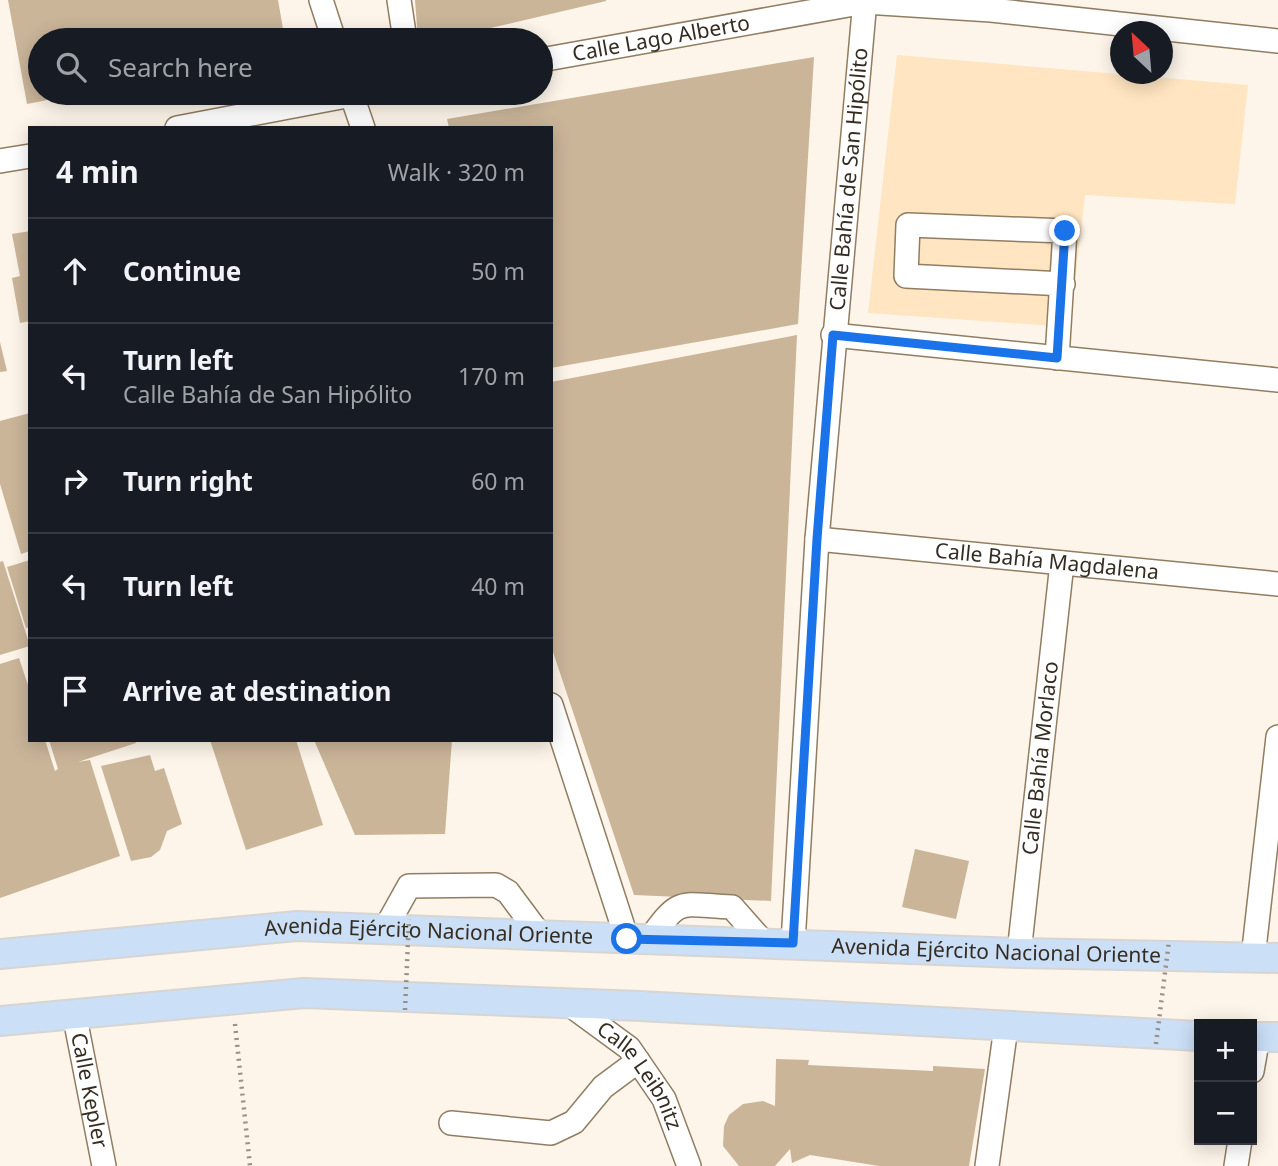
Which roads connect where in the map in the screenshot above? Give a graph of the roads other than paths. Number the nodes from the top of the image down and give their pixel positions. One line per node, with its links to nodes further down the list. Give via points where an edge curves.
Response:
1 (321, 0): 5 (street)
2 (399, 0): 6 (street)
3 (865, 1): 4 (street, Calle Lago Alberto); 8 (street, Calle Lago Alberto); 16 (street, Calle Bahía de San Hipólito)
4 (992, 5): 7 (street, Calle Lago Alberto)
5 (330, 28)
6 (403, 28)
7 (1278, 41)
8 (553, 58)
9 (294, 105): 11 (street)
10 (358, 105): 12 (street)
11 (187, 126)
12 (363, 126)
13 (28, 156): 14 (street)
14 (0, 161)
15 (1063, 284): 15 (street, via 1065,231 908,225 906,276); 17 (street)
16 (833, 335): 17 (street); 19 (street, Calle Bahía de San Hipólito)
17 (1057, 358): 18 (street)
18 (1278, 380)
19 (817, 539): 20 (street, Calle Bahía Magdalena); 27 (street, Calle Bahía de San Hipólito)
20 (1062, 563): 21 (street, Calle Bahía Magdalena); 28 (street, Calle Bahía Morlaco)
21 (1278, 584)
22 (553, 710): 26 (street)
23 (1278, 737): 30 (street)
24 (397, 924): 25 (main road, Avenida Ejército Nacional Oriente); 25 (street, via 409,886 496,886 508,892); 29 (main road, Avenida Ejército Nacional Oriente, via 298,926)
25 (540, 935): 26 (main road, Avenida Ejército Nacional Oriente)
26 (638, 939): 27 (main road, Avenida Ejército Nacional Oriente)
27 (793, 943): 28 (main road, Avenida Ejército Nacional Oriente)
28 (1019, 953): 30 (main road, Avenida Ejército Nacional Oriente)
29 (0, 954)
30 (1266, 958)
31 (569, 1004): 32 (main road, via 304,993); 34 (main road); 38 (street, Calle Leibnitz, via 629,1048)
32 (74, 1013): 33 (main road); 41 (street, Calle Kepler)
33 (0, 1021)
34 (1006, 1027): 35 (main road); 43 (street)
35 (1194, 1036)
36 (1262, 1037): 37 (street)
37 (1257, 1054)
38 (638, 1061): 39 (street, via 603,1087 574,1122 551,1133); 42 (street, Calle Leibnitz, via 664,1099)
39 (451, 1123)
40 (1239, 1145): 44 (street)
41 (104, 1166)
42 (689, 1166)
43 (987, 1166)
44 (1236, 1166)

